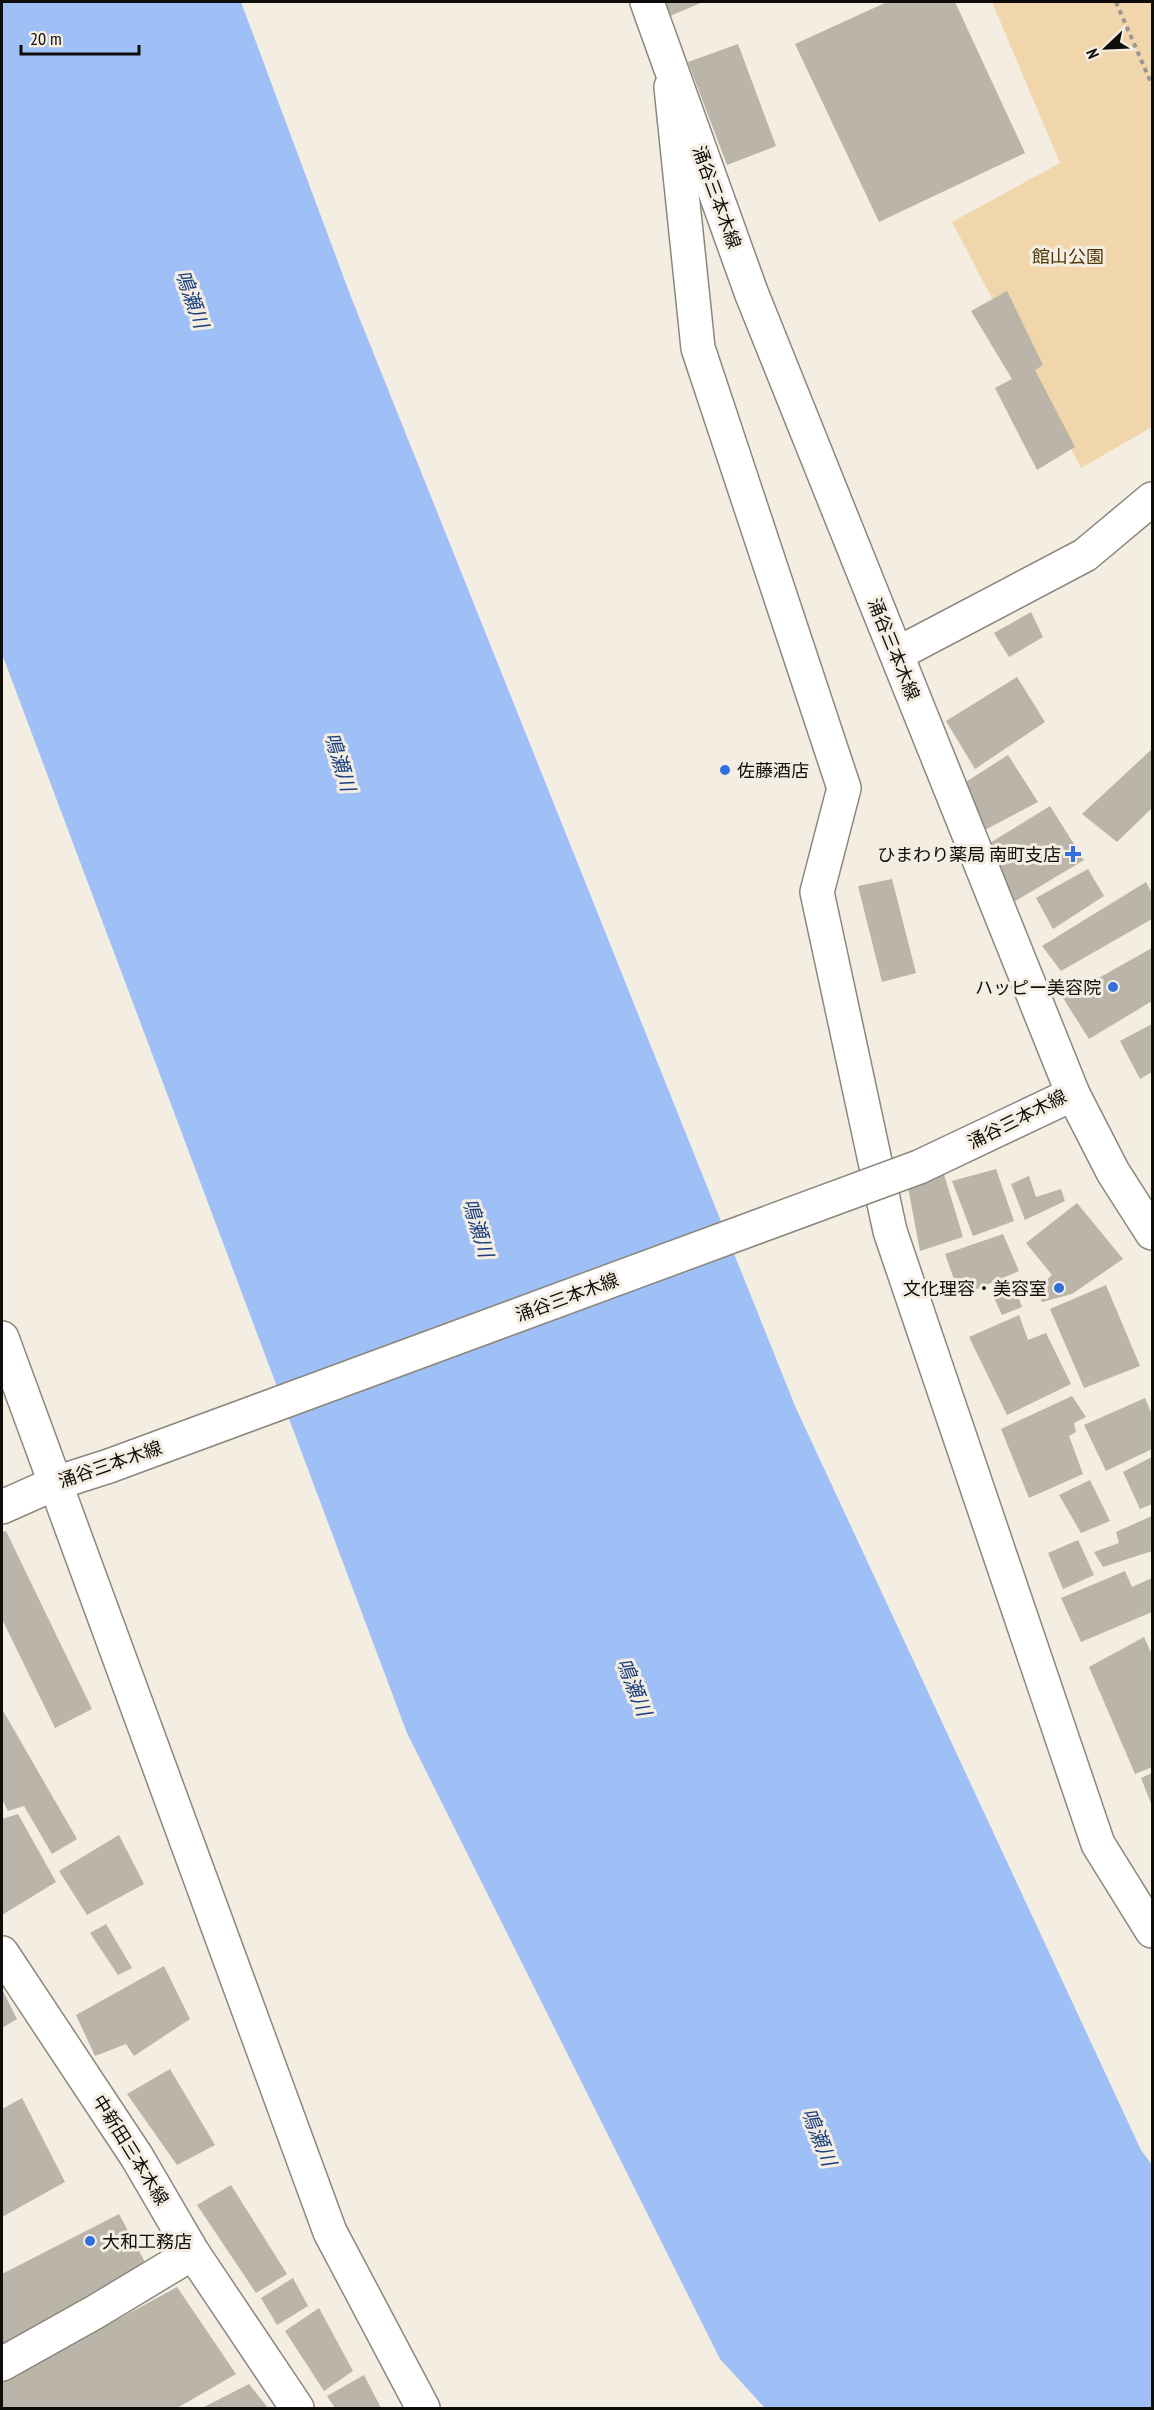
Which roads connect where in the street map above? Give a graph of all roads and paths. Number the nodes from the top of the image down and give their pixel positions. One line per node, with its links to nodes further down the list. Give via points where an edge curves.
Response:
1 (647, 2): 3 (street, 涌谷三本木線)
2 (1116, 2): 4 (path)
3 (669, 62): 6 (street, 涌谷三本木線, via 751,292); 12 (street, via 698,348 844,788 817,892 890,1231 1098,1844)
4 (1152, 85)
5 (1152, 499): 6 (street, via 1085,555)
6 (897, 654): 7 (street, 涌谷三本木線)
7 (1073, 1094): 8 (street, via 1113,1172); 10 (street, 涌谷三本木線, bridge, via 919,1167)
8 (1152, 1233)
9 (2, 1338): 10 (street)
10 (56, 1483): 11 (street, 涌谷三本木線); 17 (street, via 330,2232)
11 (2, 1507)
12 (1152, 1931)
13 (2, 1953): 14 (street, 中新田三本木線, via 137,2157)
14 (193, 2253): 15 (street); 16 (street, 中新田三本木線)
15 (2, 2364)
16 (297, 2409)
17 (423, 2409)

